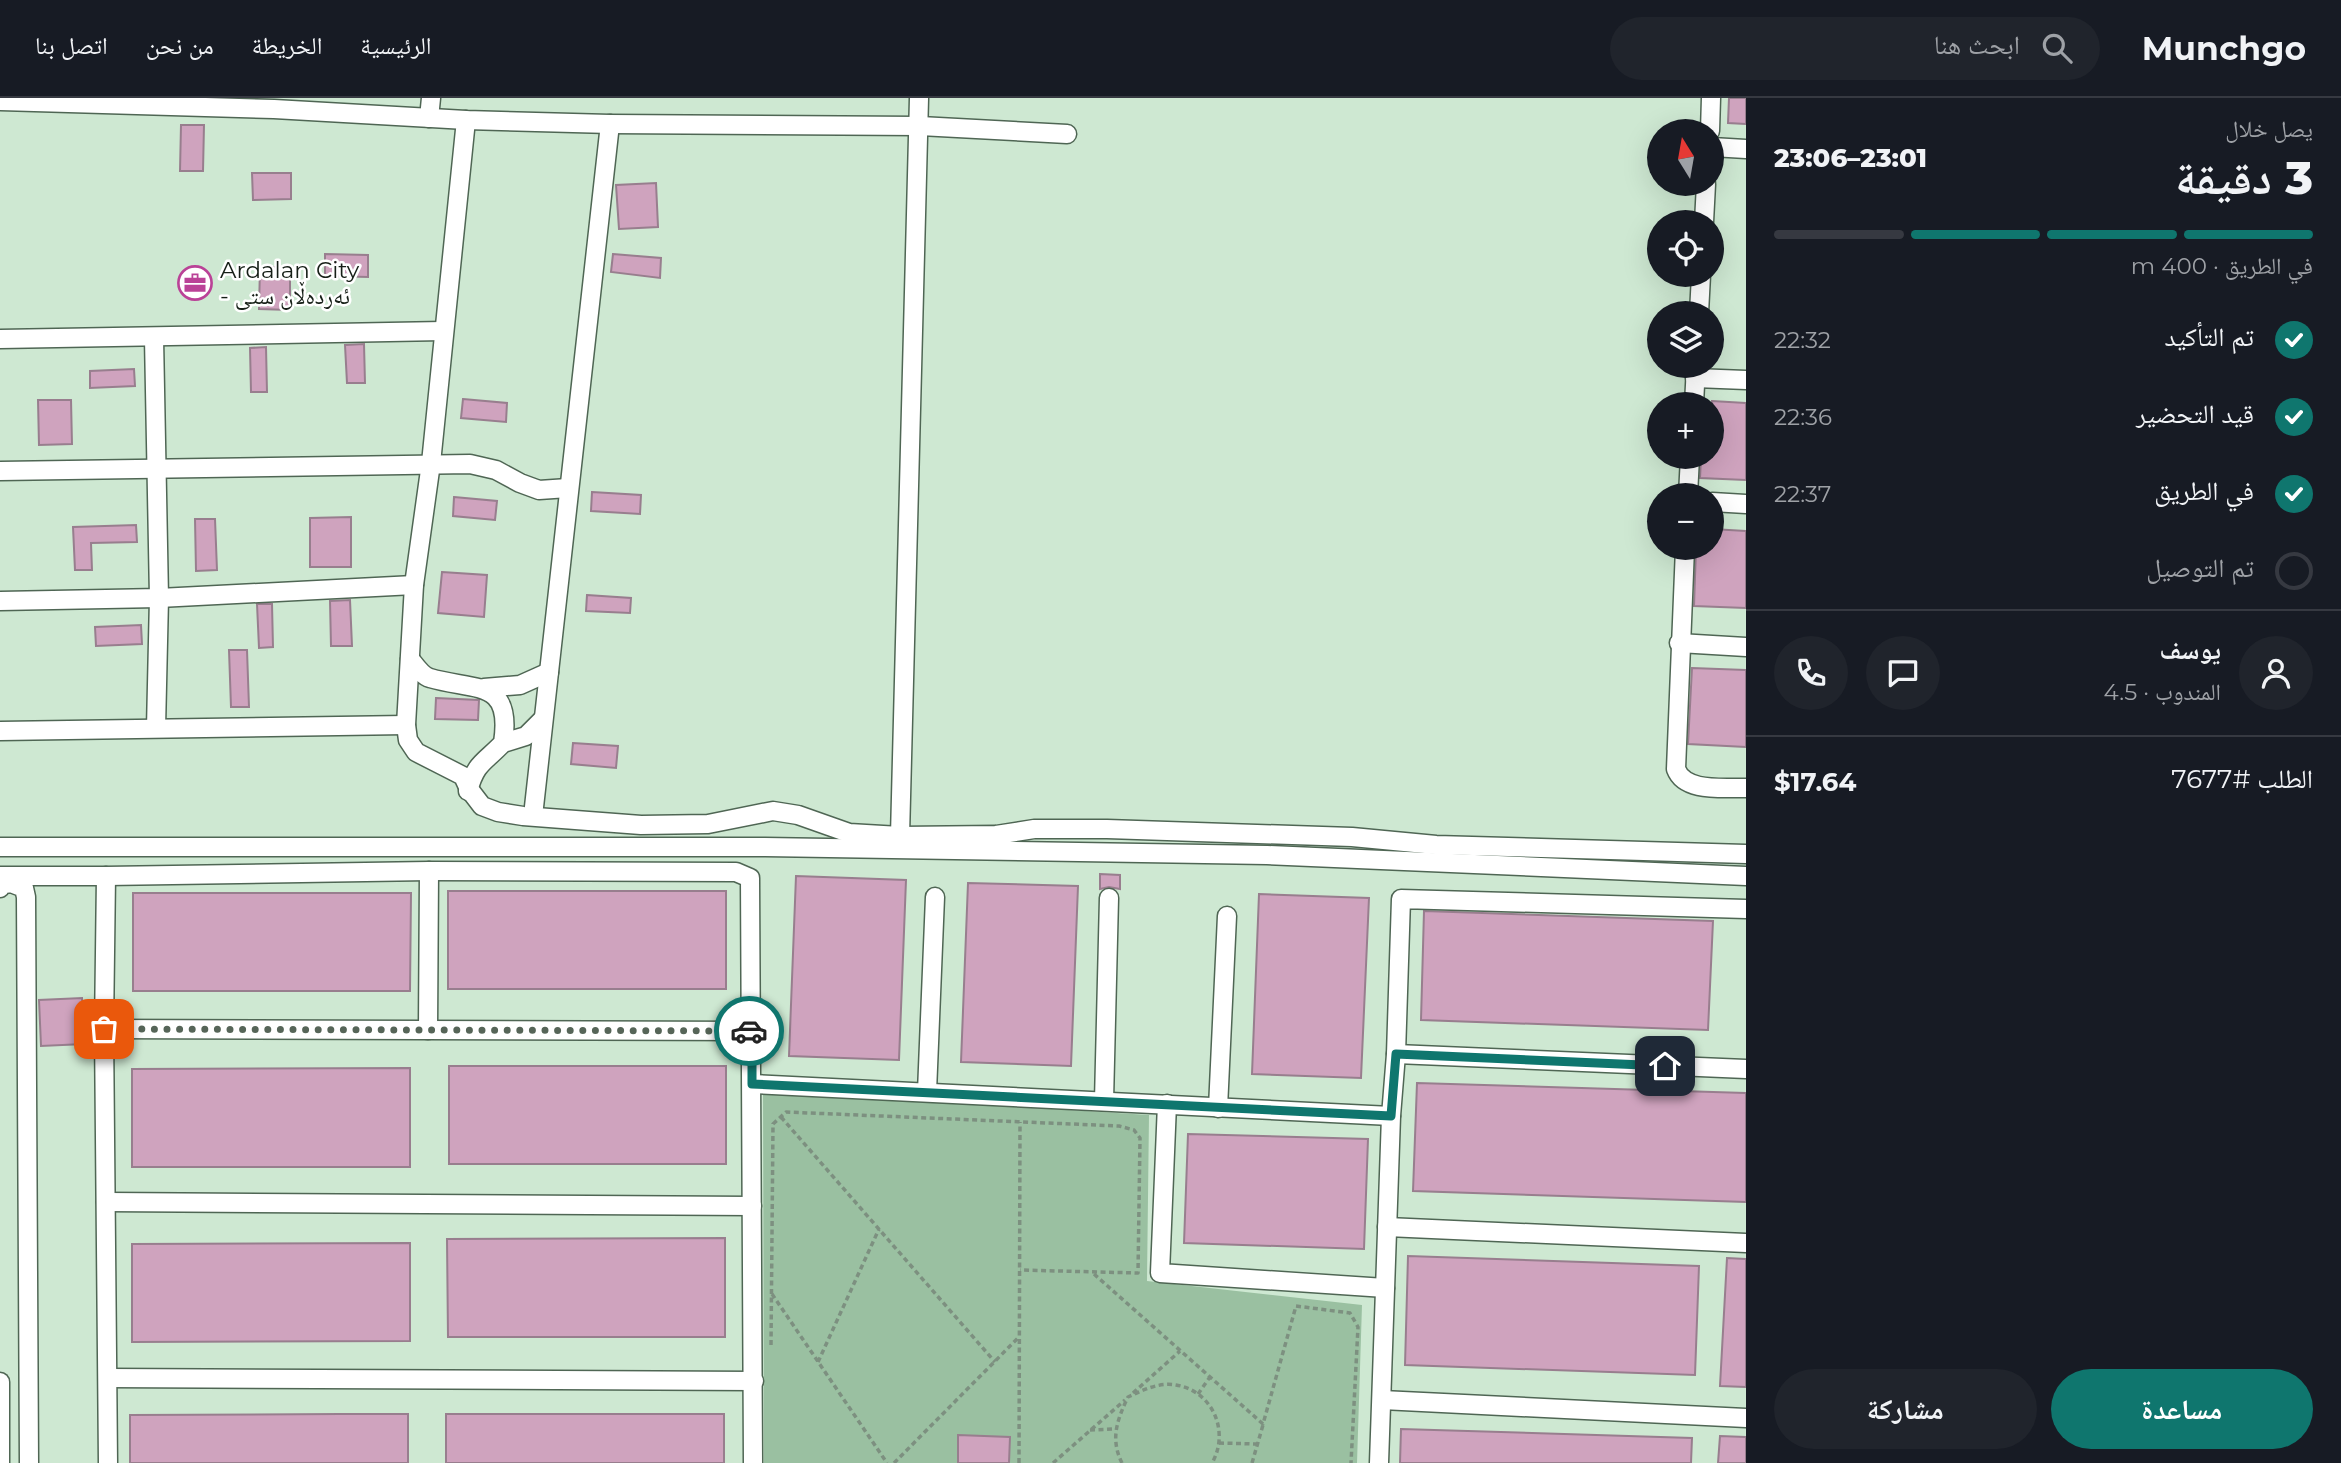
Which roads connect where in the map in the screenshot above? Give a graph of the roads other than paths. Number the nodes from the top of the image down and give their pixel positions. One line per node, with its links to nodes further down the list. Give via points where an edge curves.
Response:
1 (431, 98): 6 (street)
2 (919, 98): 10 (street)
3 (1712, 98): 7 (street)
4 (0, 101): 5 (street)
5 (274, 103): 6 (street)
6 (429, 118): 8 (street)
7 (1711, 119)
8 (466, 120): 9 (street); 14 (street)
9 (610, 124): 10 (street); 22 (street)
10 (920, 126): 11 (street); 42 (street)
11 (1067, 134)
12 (1724, 148): 13 (street)
13 (1746, 149)
14 (443, 331): 15 (street); 19 (street)
15 (154, 338): 16 (street); 20 (street)
16 (0, 339)
17 (1724, 376): 18 (street)
18 (1746, 380)
19 (431, 463): 20 (street); 22 (street, via 496,470 539,490); 26 (street)
20 (157, 468): 21 (street); 27 (street)
21 (0, 471)
22 (568, 488): 32 (street)
23 (1724, 503): 24 (street)
24 (1746, 504)
25 (1684, 560): 29 (street)
26 (414, 585): 27 (street); 31 (street)
27 (159, 598): 28 (street); 36 (street)
28 (0, 601)
29 (1679, 643): 30 (street); 39 (street, via 1678,775 1692,785)
30 (1746, 647)
31 (410, 659): 33 (street, via 427,677); 35 (street)
32 (549, 672): 33 (street, via 520,685); 34 (street)
33 (484, 688): 38 (street, via 499,700 504,713)
34 (543, 719): 38 (street, via 526,736); 41 (street)
35 (406, 725): 36 (street); 40 (street, via 416,752 463,776)
36 (156, 728): 37 (street)
37 (0, 731)
38 (502, 743): 40 (street, via 473,772)
39 (1746, 788)
40 (468, 790): 41 (street, via 482,806)
41 (533, 816): 42 (street, via 641,825 708,824 773,811 849,833)
42 (900, 836): 44 (street, via 1107,829)
43 (0, 847): 48 (street, via 1226,854)
44 (1746, 854)
45 (429, 871): 47 (street); 55 (street); 56 (street, via 744,874 751,884)
46 (0, 876): 47 (street)
47 (106, 876): 54 (street)
48 (1746, 876)
49 (0, 888): 76 (street, via 11,883 24,888 26,897)
50 (934, 897): 60 (street)
51 (1109, 898): 61 (street)
52 (1746, 909): 57 (street, via 1401,899)
53 (1227, 916): 63 (street)
54 (104, 1029): 55 (street); 65 (street)
55 (428, 1030): 56 (street)
56 (752, 1031): 59 (street)
57 (1396, 1054): 58 (street); 64 (street)
58 (1746, 1069)
59 (752, 1084): 60 (street); 66 (street)
60 (927, 1092): 61 (street)
61 (1104, 1101): 62 (street)
62 (1167, 1104): 63 (street); 69 (street, via 1160,1273)
63 (1218, 1108): 64 (street)
64 (1391, 1116): 67 (street)
65 (106, 1202): 66 (street); 70 (street)
66 (752, 1206): 71 (street)
67 (1387, 1227): 68 (street); 69 (street)
68 (1746, 1243)
69 (1385, 1288): 73 (street)
70 (108, 1378): 71 (street); 80 (street)
71 (754, 1381): 81 (street)
72 (0, 1382): 75 (street)
73 (1382, 1400): 74 (street); 82 (street)
74 (1746, 1418)
75 (0, 1422): 76 (street); 77 (street)
76 (29, 1422): 78 (street)
77 (0, 1447): 78 (street); 79 (street)
78 (29, 1455)
79 (1, 1463)
80 (108, 1463)
81 (752, 1463)
82 (1380, 1463)

